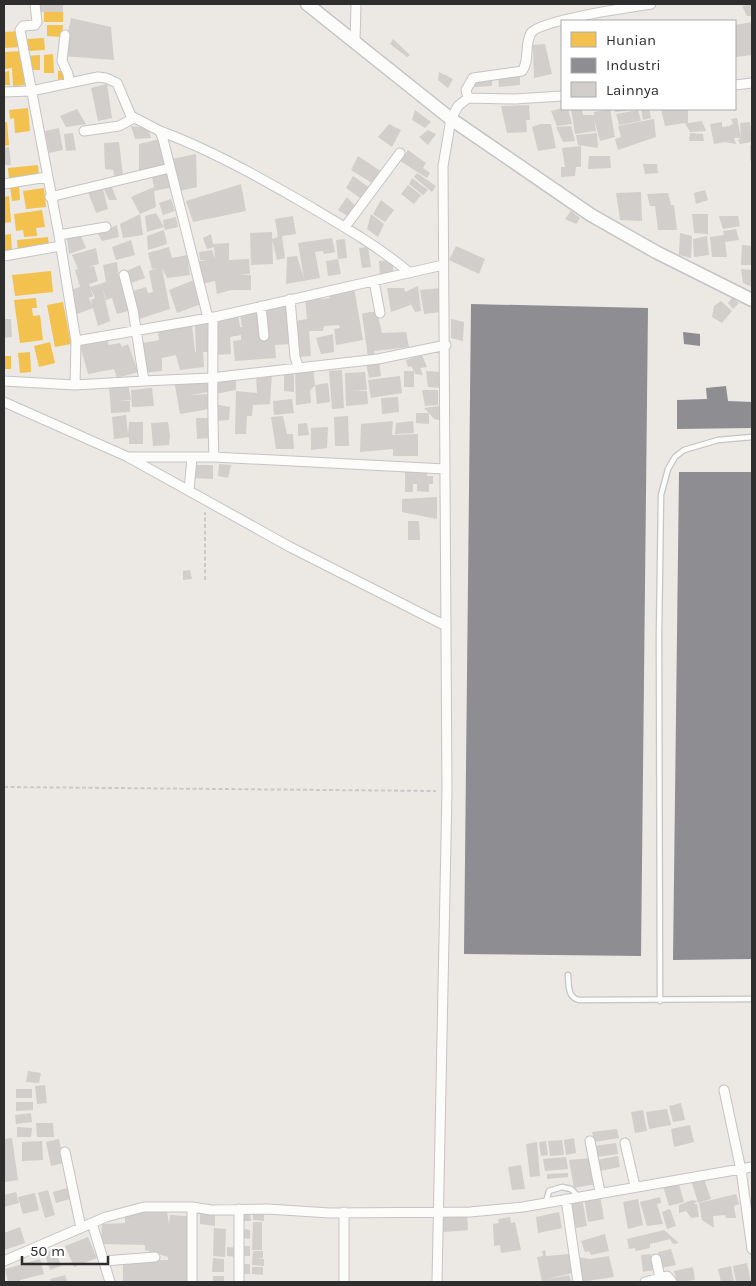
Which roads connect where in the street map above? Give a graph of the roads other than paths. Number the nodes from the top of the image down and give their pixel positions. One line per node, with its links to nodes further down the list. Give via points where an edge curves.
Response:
1 (35, 4): 12 (street, via 37,22 20,30)
2 (307, 4): 8 (main road)
3 (356, 4): 8 (street)
4 (651, 4): 5 (street)
5 (564, 20)
6 (561, 21): 15 (street, via 540,27 530,35 522,71 473,78 466,90)
7 (65, 35): 9 (street, via 62,61)
8 (355, 41): 17 (main road)
9 (69, 82): 12 (street); 16 (street, via 98,77 112,80 117,83)
10 (752, 83): 11 (street)
11 (736, 84)
12 (31, 91): 13 (street); 22 (street)
13 (4, 92)
14 (561, 96): 15 (street, via 515,100)
15 (468, 98): 17 (street, via 458,106)
16 (134, 118): 18 (street, via 119,126); 19 (street)
17 (450, 121): 30 (street, via 443,166); 35 (main road, via 591,215)
18 (84, 131)
19 (160, 131): 21 (street); 26 (street, via 219,156)
20 (400, 153): 26 (street)
21 (170, 168): 24 (street); 38 (street)
22 (47, 177): 23 (street); 24 (street)
23 (4, 184)
24 (50, 197): 27 (street)
25 (106, 227): 27 (street)
26 (345, 227): 31 (street)
27 (59, 235): 28 (street)
28 (61, 246): 29 (street); 41 (street)
29 (4, 256)
30 (443, 265): 31 (street); 42 (street)
31 (410, 273): 33 (street)
32 (124, 275): 39 (street)
33 (374, 281): 34 (street); 37 (street)
34 (290, 299): 36 (street); 43 (street)
35 (752, 300)
36 (261, 306): 38 (street); 40 (street)
37 (380, 313)
38 (210, 318): 39 (street); 44 (street, via 214,354)
39 (135, 332): 41 (street); 46 (street)
40 (264, 336)
41 (76, 342): 47 (street)
42 (446, 345): 43 (street, via 378,359); 53 (street)
43 (298, 366): 44 (street)
44 (211, 378): 46 (street); 52 (street)
45 (4, 381): 47 (street)
46 (144, 381): 47 (street)
47 (75, 386)
48 (4, 402): 50 (street)
49 (752, 437): 58 (lane, via 718,440 684,450 668,469 662,495)
50 (128, 457): 51 (street); 54 (street)
51 (192, 457): 52 (street); 54 (street)
52 (214, 457): 53 (street)
53 (445, 469): 55 (street)
54 (189, 491): 55 (street, via 290,547)
55 (446, 626): 73 (street, via 447,791)
56 (568, 975): 58 (lane, via 570,994 576,999)
57 (752, 999): 58 (lane)
58 (660, 1001)
59 (724, 1090): 64 (street)
60 (590, 1141): 66 (street)
61 (625, 1143): 65 (street)
62 (65, 1152): 75 (street)
63 (752, 1167): 64 (street)
64 (741, 1170): 65 (street); 76 (street)
65 (636, 1186): 66 (street)
66 (600, 1192): 67 (street)
67 (578, 1196): 68 (street); 69 (lane, via 571,1189 556,1188 549,1191)
68 (566, 1199): 69 (street); 88 (street)
69 (546, 1203): 73 (street)
70 (192, 1207): 71 (street); 74 (street, via 144,1207); 84 (street)
71 (239, 1209): 72 (street); 85 (street)
72 (344, 1212): 73 (street); 86 (street)
73 (437, 1214): 87 (street)
74 (92, 1223): 75 (street); 81 (street)
75 (81, 1228): 80 (street)
76 (751, 1236): 77 (street)
77 (752, 1249)
78 (154, 1257): 81 (street)
79 (656, 1260): 82 (street)
80 (4, 1261)
81 (104, 1261): 83 (street)
82 (660, 1278): 89 (street); 90 (street, via 667,1276)
83 (110, 1282)
84 (192, 1282)
85 (239, 1282)
86 (344, 1282)
87 (437, 1282)
88 (578, 1282)
89 (645, 1282)
90 (672, 1282)

